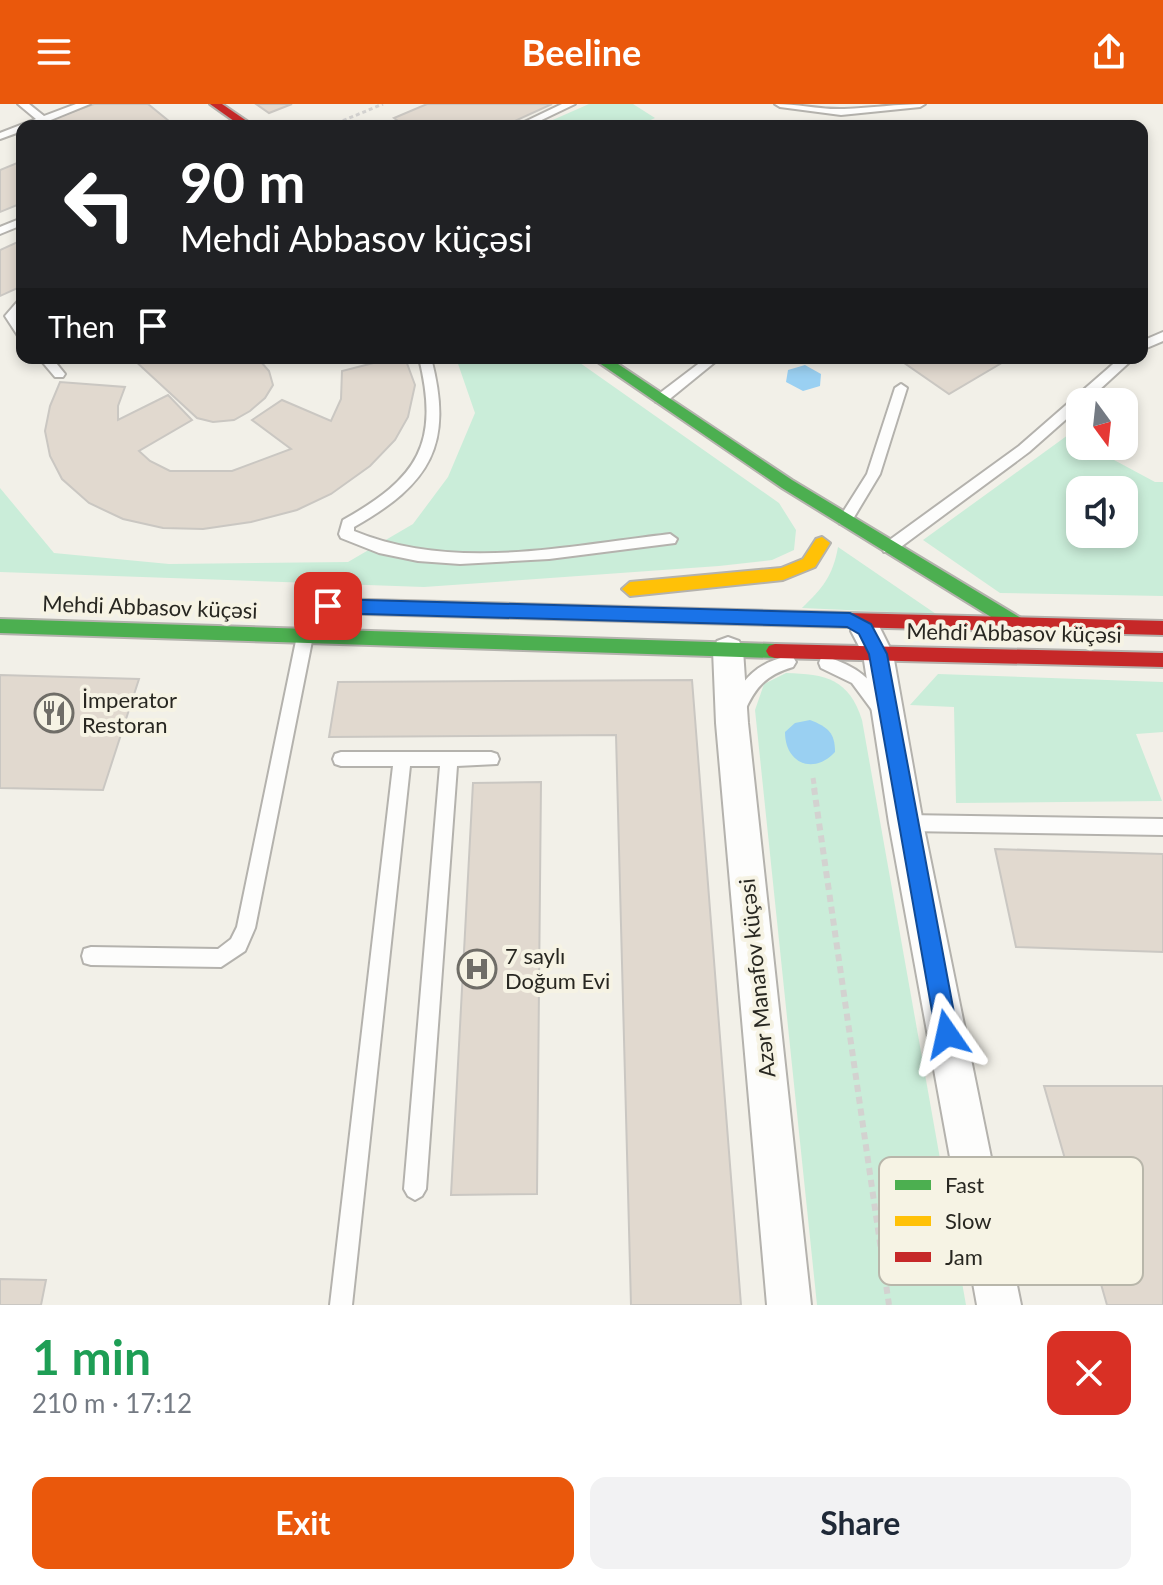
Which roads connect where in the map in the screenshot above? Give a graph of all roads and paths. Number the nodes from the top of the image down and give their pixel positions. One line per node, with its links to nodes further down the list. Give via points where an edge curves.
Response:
1 (23, 104): 8 (lane)
2 (85, 104): 8 (lane)
3 (215, 104): 9 (street)
4 (383, 104): 10 (path)
5 (570, 104): 11 (lane)
6 (780, 104): 7 (lane, via 841,112)
7 (920, 104)
8 (43, 120)
9 (238, 120)
10 (344, 120)
11 (534, 120)
12 (50, 364): 17 (lane)
13 (426, 364): 22 (lane, via 433,390 431,449 410,479 380,508 348,524 346,534 365,545 428,558)
14 (608, 364): 19 (street)
15 (706, 364): 19 (lane)
16 (1121, 364): 24 (lane, via 1024,449)
17 (59, 374)
18 (901, 388): 21 (lane, via 872,481)
19 (661, 399): 20 (street)
20 (787, 484): 21 (street); 23 (street, via 816,523); 33 (street)
21 (845, 520): 24 (street)
22 (670, 539)
23 (822, 543): 25 (street); 26 (street, via 809,563 783,574)
24 (889, 548): 34 (street)
25 (813, 579)
26 (608, 590)
27 (561, 594): 30 (street)
28 (787, 601): 31 (street)
29 (310, 606): 30 (street, Mehdi Abbasov küçəsi)
30 (388, 608): 31 (street, Mehdi Abbasov küçəsi)
31 (759, 617): 32 (street, Mehdi Abbasov küçəsi); 38 (street, via 736,632)
32 (850, 620): 33 (street, Mehdi Abbasov küçəsi); 39 (street, via 865,629)
33 (970, 624): 34 (street, Mehdi Abbasov küçəsi); 40 (street)
34 (1020, 625): 36 (street, Mehdi Abbasov küçəsi)
35 (0, 626): 37 (street, Mehdi Abbasov küçəsi)
36 (1163, 628)
37 (305, 636): 38 (street, Mehdi Abbasov küçəsi); 51 (lane, via 246,928 238,945 221,958)
38 (728, 650): 39 (street, Mehdi Abbasov küçəsi); 42 (street, Azər Manafov küçəsi)
39 (878, 654): 40 (street, Mehdi Abbasov küçəsi); 43 (street)
40 (1013, 657): 41 (street, Mehdi Abbasov küçəsi)
41 (1163, 660)
42 (732, 723): 43 (lane, via 743,694 766,669 808,661 846,669 863,682); 58 (street, Azər Manafov küçəsi)
43 (891, 732): 49 (street)
44 (341, 759): 46 (lane)
45 (491, 759): 47 (lane)
46 (402, 760): 47 (lane); 57 (lane)
47 (449, 760): 53 (lane)
48 (813, 778): 54 (path)
49 (906, 823): 50 (lane); 52 (street)
50 (1163, 827)
51 (91, 956)
52 (970, 1157)
53 (415, 1189)
54 (879, 1236)
55 (886, 1285): 59 (path)
56 (995, 1285): 60 (street)
57 (341, 1305)
58 (789, 1305)
59 (889, 1305)
60 (999, 1305)

